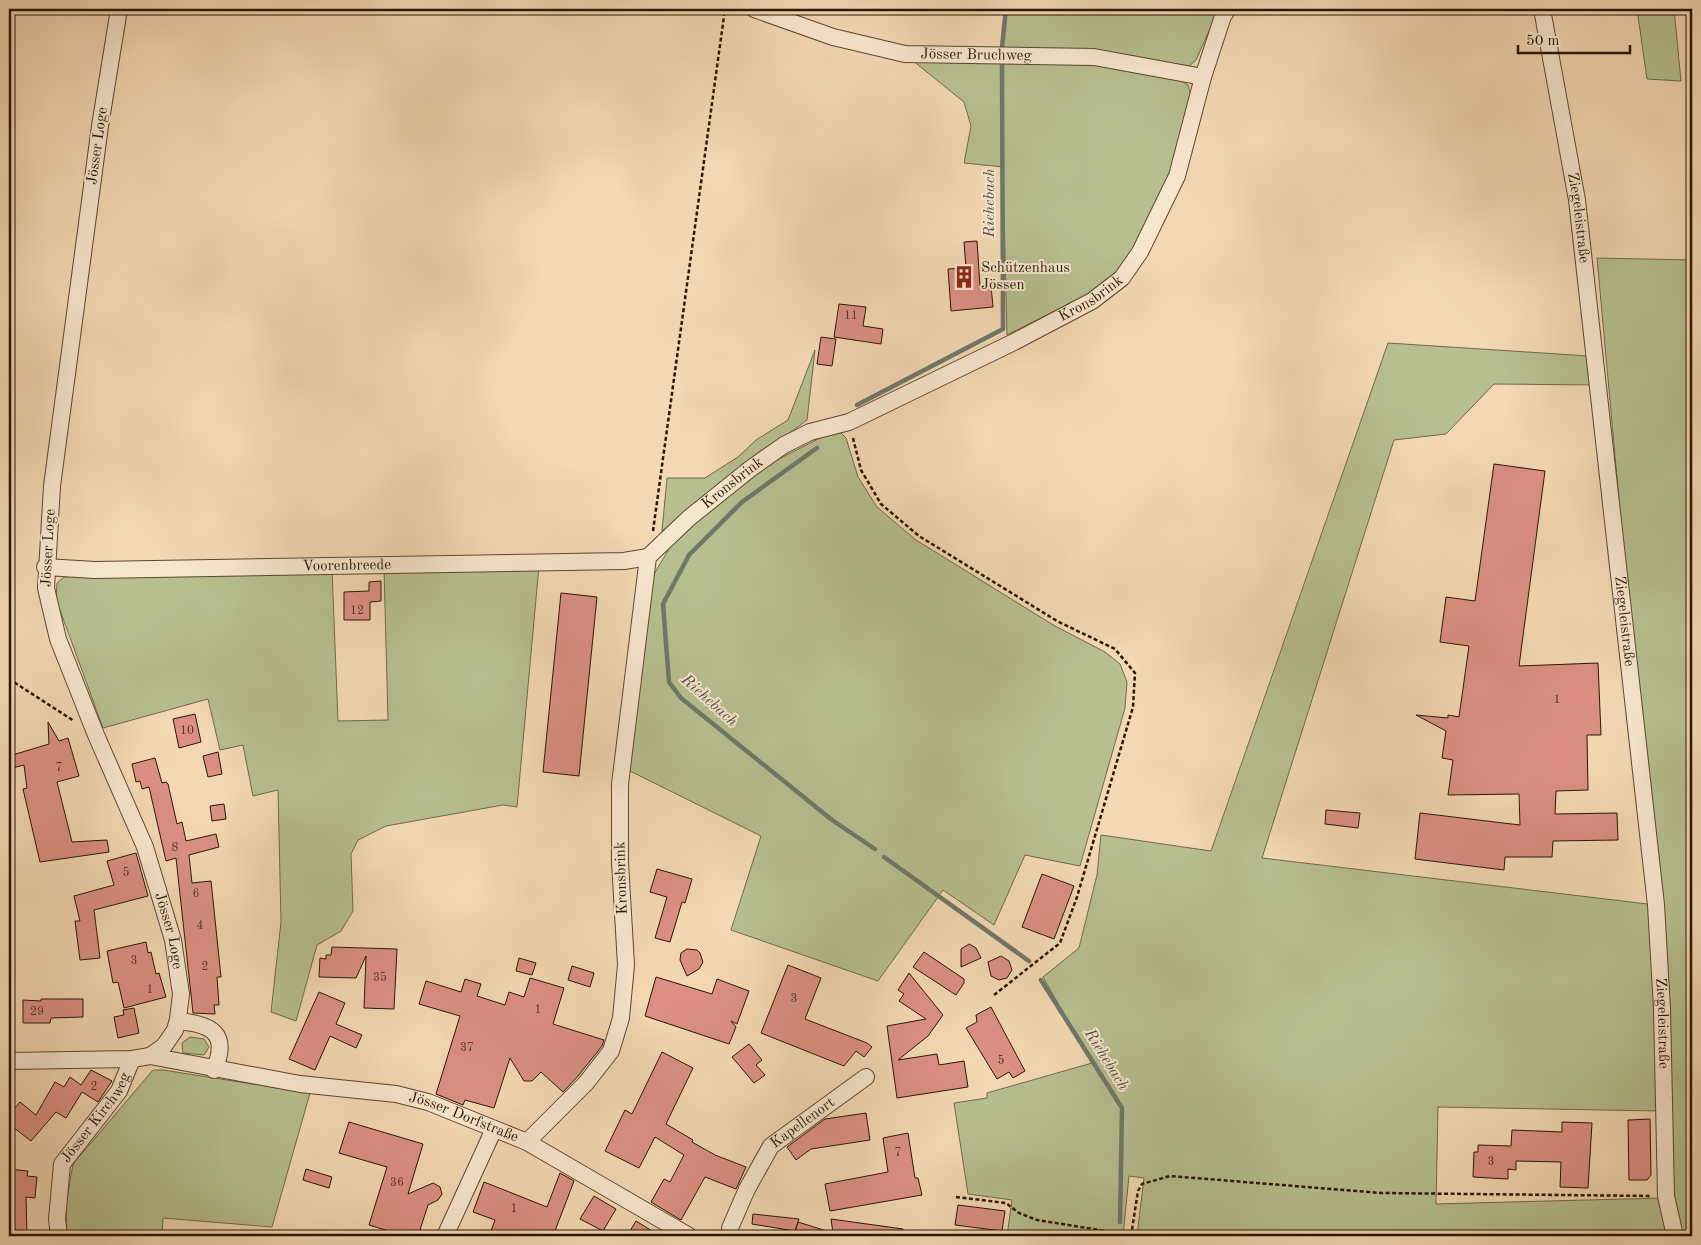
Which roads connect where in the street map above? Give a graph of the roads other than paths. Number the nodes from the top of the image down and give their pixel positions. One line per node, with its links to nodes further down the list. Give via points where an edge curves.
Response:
1 (119, 9): 7 (street, Jösser Loge, via 100,126 54,476)
2 (754, 9): 5 (street, Jösser Bruchweg, via 833,37 905,54 1094,57)
3 (1228, 9): 5 (street, Kronsbrink)
4 (1542, 9): 20 (street, Ziegeleistraße, via 1576,200 1656,905 1666,1196)
5 (1202, 77): 6 (street, Kronsbrink, via 1177,176 1140,252 1122,278 1092,301 1014,342 849,422 810,432 784,446 689,518)
6 (648, 557): 7 (street, Voorenbreede, via 624,561 94,570); 15 (street, Kronsbrink, via 620,784 620,862 626,965 621,1018 611,1051 586,1083)
7 (46, 567): 8 (street, Jösser Loge, via 46,588 58,639 145,846 165,907 174,940 181,994)
8 (178, 1021): 9 (street, Jösser Loge, via 164,1046); 12 (street, via 204,1024 215,1032 221,1045)
9 (150, 1056): 10 (street, Jösser Dorfstraße); 12 (street, Jösser Dorfstraße)
10 (132, 1060): 11 (street, Jösser Dorfstraße); 16 (street, Jösser Kirchweg, via 120,1091 62,1164)
11 (9, 1061)
12 (214, 1070): 14 (street, Jösser Dorfstraße, via 300,1084 396,1094 428,1102)
13 (866, 1077): 19 (street, Kapellenort, via 771,1146 730,1228)
14 (494, 1129): 15 (street, Jösser Dorfstraße); 17 (street)
15 (527, 1142): 18 (street, Jösser Dorfstraße)
16 (58, 1236)
17 (445, 1236)
18 (689, 1236)
19 (731, 1236)
20 (1675, 1236)

